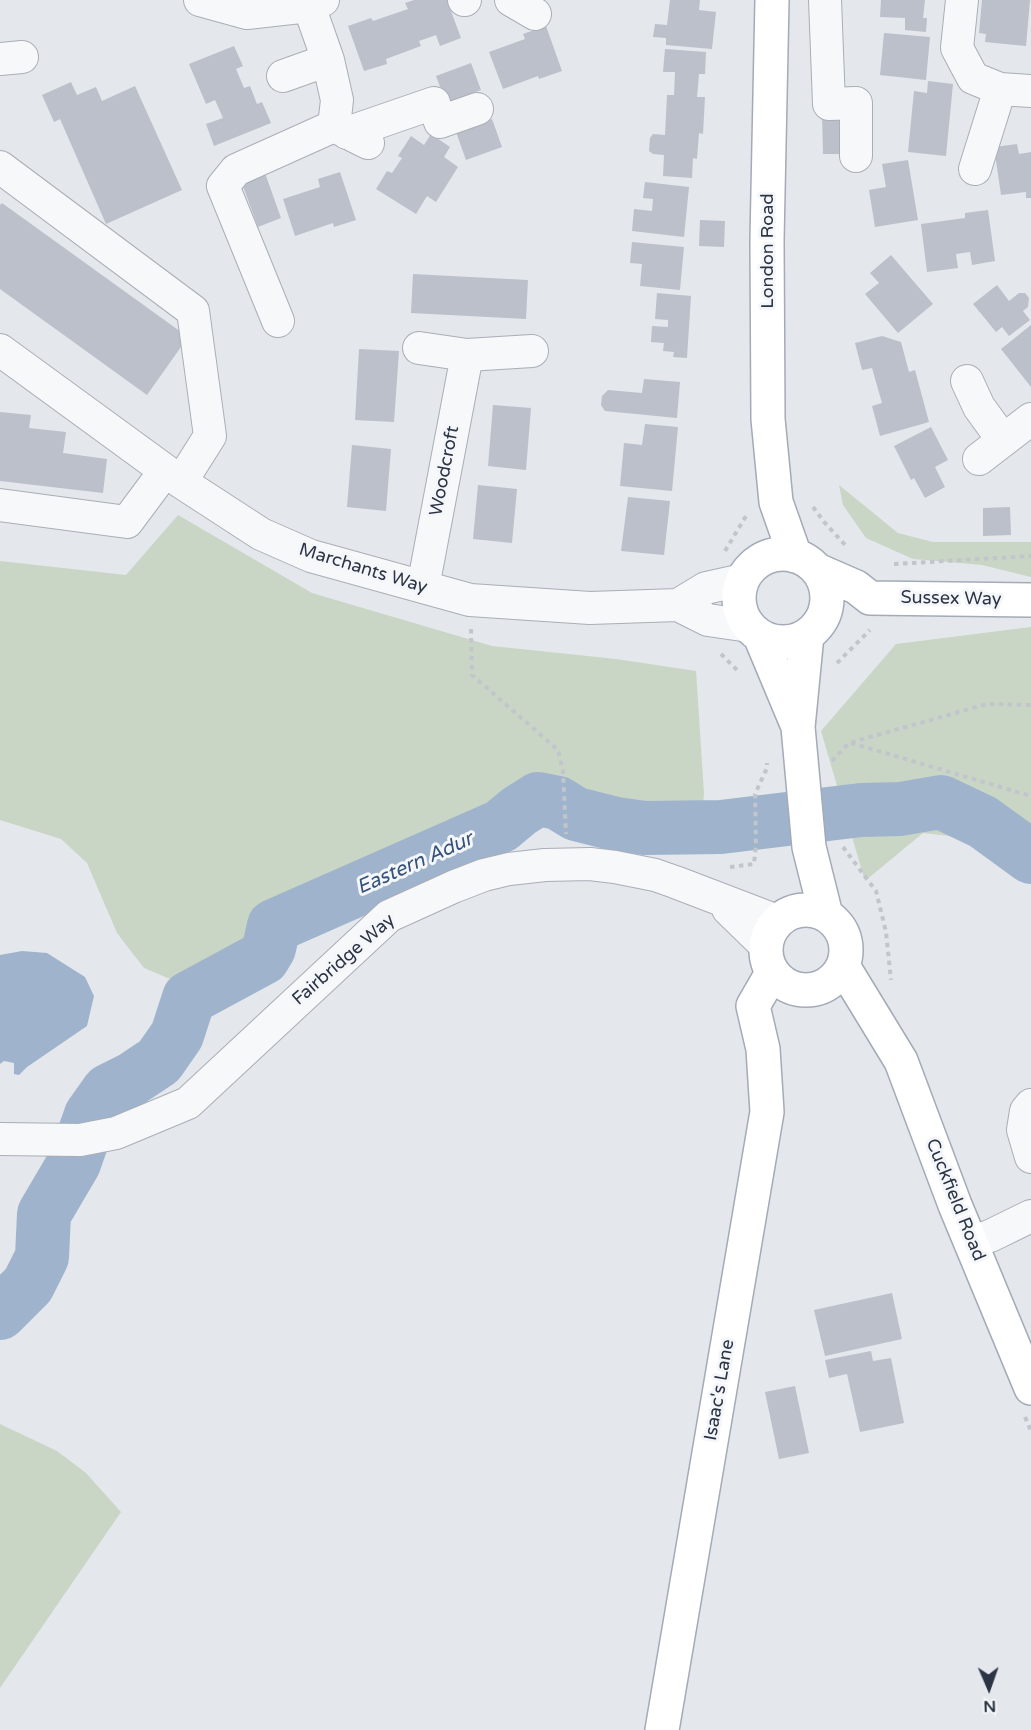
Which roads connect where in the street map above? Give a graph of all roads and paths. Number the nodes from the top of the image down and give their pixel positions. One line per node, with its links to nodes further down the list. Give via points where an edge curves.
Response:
1 (200, 0): 5 (street, via 247,13)
2 (772, 0): 25 (main road, London Road, via 768,419)
3 (825, 0): 12 (street, via 829,104 856,103)
4 (962, 0): 8 (street, via 957,48)
5 (316, 3): 6 (street)
6 (328, 60): 7 (street); 11 (street)
7 (283, 76)
8 (986, 84): 9 (street); 14 (street)
9 (1031, 91)
10 (477, 109): 11 (street, via 440,122 434,103)
11 (350, 134): 15 (street, via 236,170 223,186)
12 (856, 156)
13 (0, 167): 24 (street, via 193,311 210,436)
14 (975, 169)
15 (278, 321)
16 (419, 348): 19 (street)
17 (0, 350): 24 (street, Marchants Way)
18 (532, 351): 19 (street)
19 (467, 355): 33 (street, Woodcroft)
20 (967, 381): 22 (street, via 979,407)
21 (1031, 419): 22 (street)
22 (1003, 440): 23 (street)
23 (979, 459)
24 (173, 477): 26 (street, via 127,522); 33 (street, Marchants Way, via 261,534 311,556)
25 (776, 502): 30 (main road, London Road); 32 (main road, London Road)
26 (0, 505)
27 (812, 505): 28 (path)
28 (852, 550)
29 (1031, 556): 31 (path)
30 (806, 563): 32 (main road, via 782,554); 34 (main road); 38 (main road, via 824,581)
31 (886, 564)
32 (750, 571): 37 (street, Marchants Way, via 706,588); 39 (main road, via 738,596 741,612)
33 (423, 587): 35 (street, Marchants Way)
34 (870, 598): 36 (main road, Sussex Way); 38 (main road, Sussex Way, via 857,608)
35 (470, 600): 37 (street, Marchants Way, via 590,608); 49 (path, via 472,675 558,750)
36 (1031, 600)
37 (678, 605): 39 (street, Marchants Way, via 708,620)
38 (826, 609): 40 (main road)
39 (754, 631): 40 (main road, via 776,642 792,642); 44 (main road)
40 (807, 635): 44 (main road)
41 (716, 649): 42 (path)
42 (740, 674)
43 (1031, 705): 45 (path, via 987,704)
44 (798, 727): 51 (main road, via 804,792)
45 (849, 742): 47 (path); 48 (path)
46 (766, 757): 50 (path, via 767,768 755,794)
47 (827, 767)
48 (1031, 796)
49 (566, 832)
50 (756, 844)
51 (825, 846): 52 (main road); 53 (main road); 55 (path, via 876,891 886,932)
52 (826, 915): 53 (main road, via 799,910); 54 (main road, via 844,937 846,952)
53 (779, 949): 54 (main road, via 804,991); 57 (street, Fairbridge Way, via 718,900 654,875 590,864 509,869 453,887 389,916 188,1103 116,1133 80,1140); 62 (main road, Isaac's Lane, via 753,1006 763,1049 767,1112)
54 (835, 975): 55 (main road, Cuckfield Road)
55 (883, 1003): 60 (main road, Cuckfield Road)
56 (1031, 1105): 58 (street, via 1023,1130)
57 (0, 1139)
58 (1031, 1157)
59 (1030, 1219): 60 (street)
60 (970, 1242): 61 (main road, Cuckfield Road)
61 (1031, 1388)
62 (662, 1730)

